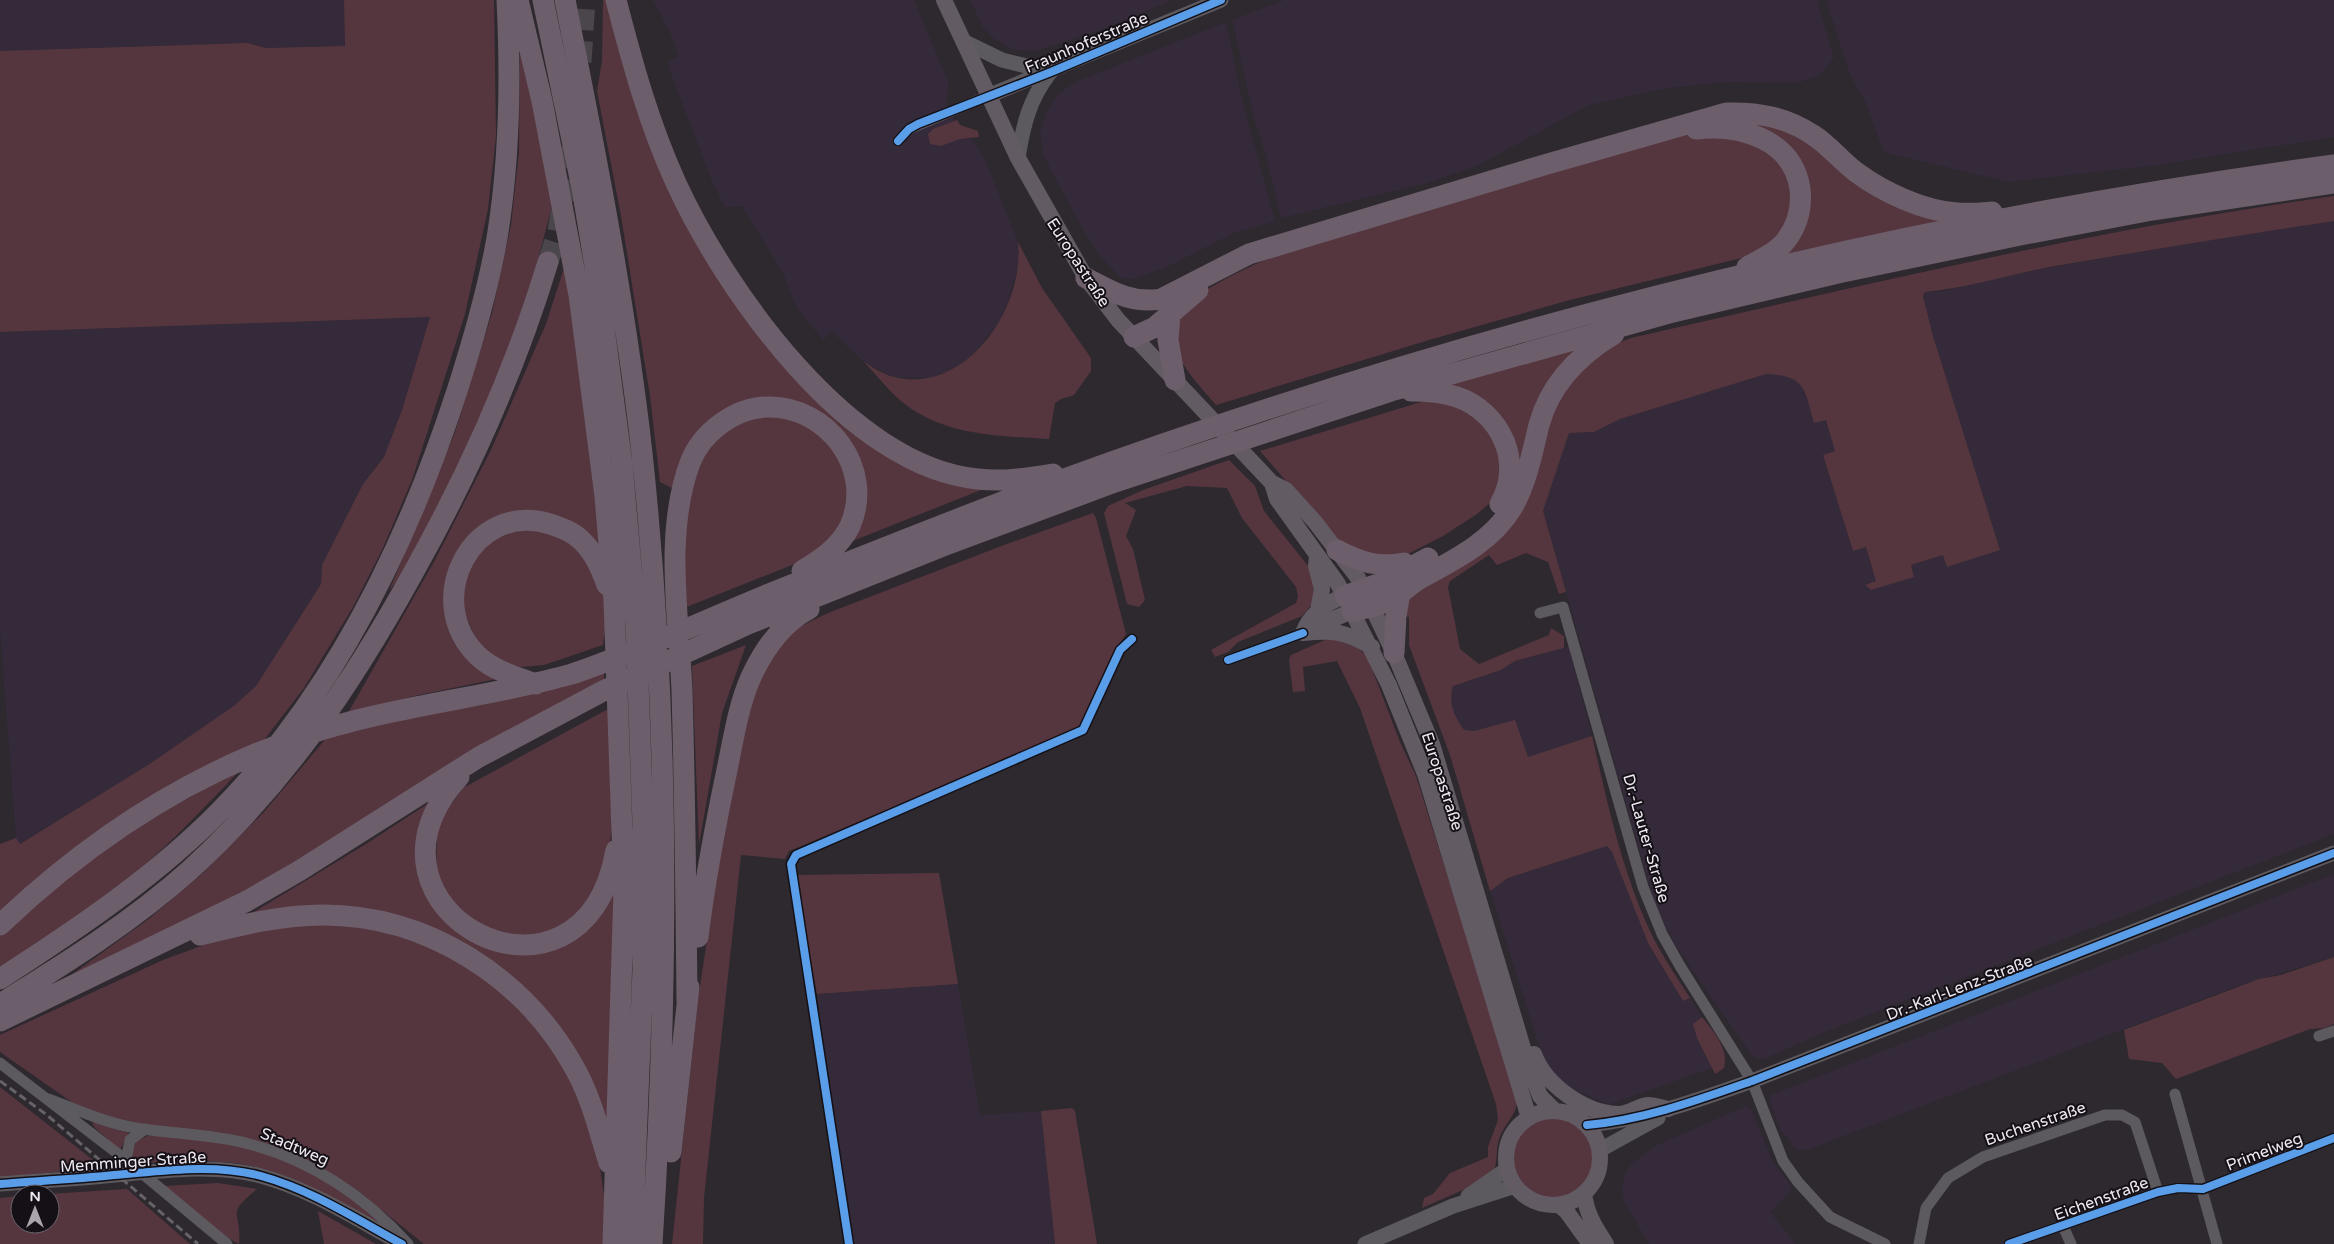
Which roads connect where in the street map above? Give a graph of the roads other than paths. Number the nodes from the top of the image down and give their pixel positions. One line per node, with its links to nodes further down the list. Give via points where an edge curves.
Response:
1 (507, 0): 46 (highway, via 511,72 507,152 496,241 482,307 445,426 424,485 387,568 314,694 250,777 210,821 143,881 85,924)
2 (518, 0): 32 (highway, via 542,102 579,295 605,497)
3 (543, 0): 79 (highway, via 582,188 599,290 622,464 636,623 643,969)
4 (565, 0): 80 (highway, via 618,286 642,451 656,614 665,826 664,971)
5 (616, 0): 26 (highway, via 642,98 676,183 716,258 754,314 795,362 854,423 888,447 930,466 977,479)
6 (944, 0): 9 (main road, Europastraße)
7 (1221, 0): 8 (street, Fraunhoferstraße)
8 (1199, 4): 10 (street, Fraunhoferstraße)
9 (962, 41): 10 (street, via 1002,60); 11 (main road, Europastraße)
10 (1051, 72): 11 (street, Fraunhoferstraße); 13 (street, via 1036,90 1030,104)
11 (988, 96): 12 (street, via 910,128); 13 (main road, Europastraße)
12 (898, 141)
13 (1018, 158): 18 (main road, Europastraße)
14 (2334, 165): 16 (highway)
15 (2334, 183): 21 (highway, via 2152,210 2020,235 1749,293)
16 (2088, 204): 19 (highway); 20 (highway, via 2061,199 1992,212 1956,213 1933,208 1879,186 1855,172 1814,135 1791,123 1753,112 1726,113 1249,254 1214,270)
17 (548, 262): 48 (highway, via 528,328 504,388 443,520 344,692 279,777 190,870 133,917)
18 (1086, 278): 20 (highway, via 1130,300); 22 (main road, Europastraße)
19 (1724, 278): 20 (highway, via 1761,260 1787,240 1797,222 1802,203 1798,176 1788,158 1774,144 1757,135 1737,130 1699,129 1267,255 1223,274); 25 (highway, via 1384,373 1198,432)
20 (1171, 304): 22 (highway, via 1155,326); 23 (highway, via 1168,340)
21 (1634, 322): 24 (highway); 30 (highway, via 1582,356 1557,384 1542,415 1522,485 1512,508 1499,525 1459,557 1414,581)
22 (1134, 337): 23 (main road, Europastraße)
23 (1175, 380): 27 (main road, Europastraße, via 1272,483 1286,490)
24 (1391, 391): 25 (highway); 28 (highway, via 1440,393 1475,405 1500,430 1509,457 1505,493 1489,518 1460,540)
25 (1111, 473): 26 (highway); 26 (highway)
26 (1057, 486): 29 (highway); 31 (highway)
27 (1327, 552): 28 (highway, via 1371,565 1404,563); 33 (main road, Europastraße); 34 (main road, via 1316,566 1322,589)
28 (1410, 568): 33 (highway)
29 (873, 574): 41 (highway, via 700,645 559,713); 47 (highway, via 798,615 771,643 751,677 739,714 717,816)
30 (1400, 593): 33 (highway, via 1392,599); 38 (highway)
31 (767, 595): 40 (highway, via 602,664); 47 (highway, via 839,544 849,527 856,500 852,464 839,440 810,416 799,411 767,407 754,408 722,422 702,441 690,462 677,525 686,821)
32 (614, 601): 40 (highway, via 589,549 574,534 558,526 538,521 511,523 492,531 474,545 460,564 453,586 453,604 462,634 487,663); 42 (highway)
33 (1358, 601): 34 (main road); 36 (main road); 37 (main road, Europastraße); 38 (main road, Europastraße)
34 (1318, 611): 36 (main road, via 1308,619)
35 (1540, 613): 54 (street, Dr.-Lauter-Straße, via 1563,607 1652,913 1680,966)
36 (1303, 633): 37 (main road, via 1331,630); 39 (street)
37 (1372, 647): 59 (main road, Europastraße, via 1425,774)
38 (1394, 653): 49 (main road, Europastraße, via 1432,744)
39 (1228, 660)
40 (537, 684): 44 (highway, via 321,730 234,764 126,822 56,874)
41 (479, 757): 42 (highway, via 443,794 428,830 427,844 433,886 449,913 472,932 489,940 517,945 547,941 569,931 590,912 610,874 618,836); 45 (highway, via 300,871)
42 (622, 786): 66 (highway, via 624,890)
43 (2334, 853): 54 (street, Dr.-Karl-Lenz-Straße)
44 (0, 925)
45 (156, 946): 50 (highway); 66 (highway, via 266,920 322,915 396,925 455,949 490,970 548,1027 584,1086)
46 (0, 979)
47 (687, 1001): 81 (highway, via 668,1184)
48 (0, 1004)
49 (1515, 1019): 57 (main road, via 1548,1079 1568,1096 1612,1113 1622,1114 1648,1105); 58 (main road, Europastraße, via 1540,1096)
50 (0, 1021)
51 (2334, 1031): 52 (street)
52 (2319, 1036)
53 (0, 1063): 56 (street, Stadtweg)
54 (1752, 1081): 57 (street, Dr.-Karl-Lenz-Straße); 85 (street, via 1783,1161 1798,1182 1830,1217)
55 (2176, 1094): 69 (street)
56 (49, 1099): 61 (street, Stadtweg, via 105,1120); 64 (street, Stadtweg)
57 (1668, 1109): 60 (street, Dr.-Karl-Lenz-Straße, via 1622,1121); 63 (street, Dr.-Karl-Lenz-Straße, via 1657,1120)
58 (1554, 1110): 59 (main road); 60 (main road, via 1572,1114)
59 (1528, 1118): 65 (main road, via 1509,1140)
60 (1587, 1124): 63 (main road)
61 (145, 1129): 64 (street, via 130,1140); 77 (street, Stadtweg, via 250,1144 319,1171 372,1208)
62 (2334, 1138): 69 (street, Primelweg)
63 (1600, 1150): 71 (main road, via 1596,1178)
64 (126, 1160): 75 (street, Stadtweg)
65 (1507, 1169): 68 (main road); 73 (street)
66 (614, 1178): 78 (highway)
67 (0, 1184): 76 (street, Memminger Straße, via 217,1169 260,1176 309,1194)
68 (1515, 1186): 72 (main road, via 1539,1203); 73 (street)
69 (2203, 1189): 70 (street, Eichenstraße, via 2178,1188); 89 (street)
70 (2158, 1192): 74 (street, Eichenstraße); 86 (street, Buchenstraße, via 2136,1122 2122,1114 2105,1115 1983,1157 1948,1178 1926,1208)
71 (1584, 1194): 72 (main road, via 1573,1202); 84 (main road, via 1590,1220)
72 (1559, 1205): 83 (main road)
73 (1453, 1206): 82 (street)
74 (2063, 1226): 87 (street, Eichenstraße); 88 (street)
75 (227, 1244)
76 (402, 1244)
77 (408, 1244)
78 (612, 1244)
79 (632, 1244)
80 (652, 1244)
81 (657, 1244)
82 (1365, 1244)
83 (1590, 1244)
84 (1606, 1244)
85 (1885, 1244)
86 (1919, 1244)
87 (2009, 1244)
88 (2071, 1244)
89 (2217, 1244)

